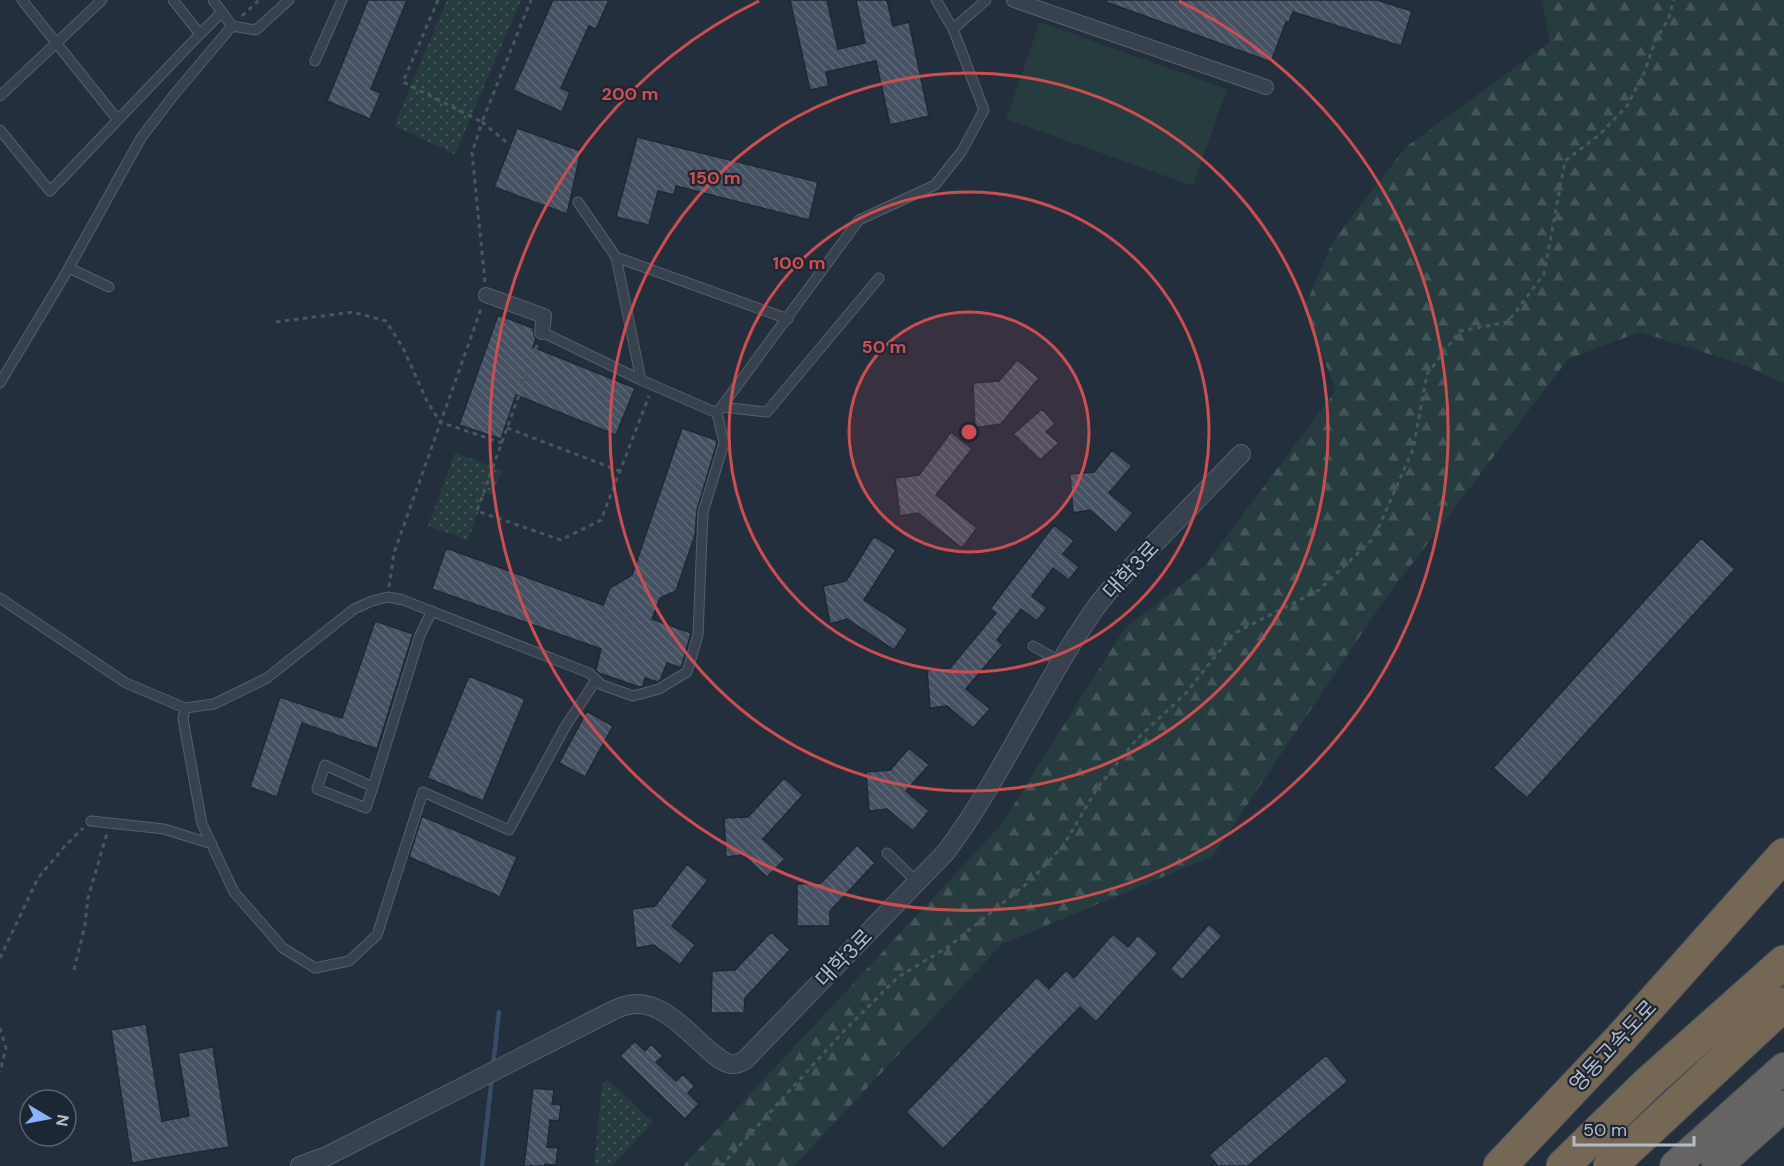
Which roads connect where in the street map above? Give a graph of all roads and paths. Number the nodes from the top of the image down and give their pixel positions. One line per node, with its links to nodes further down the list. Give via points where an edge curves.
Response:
1 (22, 0): 18 (lane)
2 (102, 0): 18 (lane)
3 (172, 0): 17 (lane)
4 (213, 0): 14 (lane)
5 (259, 0): 15 (path)
6 (289, 0): 15 (lane, via 256,30)
7 (342, 0): 19 (lane)
8 (438, 0): 23 (path, via 403,82)
9 (531, 0): 23 (path)
10 (936, 0): 16 (lane)
11 (986, 0): 16 (lane)
12 (1014, 0): 20 (street)
13 (1674, 0): 69 (path, via 1627,106 1599,135 1565,161 1544,274 1508,322 1460,331 1427,374 1413,449 1374,538 1319,590 1233,634 1186,693 1136,740 1098,786 1062,846 1030,881 948,947 898,977)
14 (222, 12): 15 (lane); 17 (lane)
15 (232, 26): 28 (lane, via 141,138)
16 (953, 28): 32 (lane, via 984,110 962,151 935,185 859,220)
17 (200, 34): 22 (lane)
18 (56, 43): 21 (lane); 22 (lane)
19 (315, 61)
20 (1266, 87)
21 (0, 96)
22 (117, 119): 24 (lane, via 50,191)
23 (482, 122): 25 (path); 31 (path, via 472,153)
24 (0, 130)
25 (510, 145)
26 (578, 202): 27 (lane)
27 (616, 257): 32 (lane); 35 (lane)
28 (69, 268): 30 (lane); 36 (lane)
29 (879, 278): 38 (lane, via 767,412)
30 (109, 287)
31 (486, 295): 34 (street, via 544,316); 39 (path)
32 (788, 319): 38 (lane)
33 (276, 322): 39 (path, via 353,312 386,321 404,348)
34 (542, 332): 35 (lane); 40 (path)
35 (641, 380): 37 (lane)
36 (0, 383)
37 (653, 385): 38 (lane); 43 (path)
38 (719, 410): 49 (lane, via 724,443 703,512 698,635 687,672 659,689 633,696 602,686)
39 (440, 422): 41 (path); 44 (path, via 394,553)
40 (507, 428): 41 (path); 43 (path)
41 (502, 442): 43 (path, via 477,511 561,540 601,520)
42 (1241, 454): 48 (street, 대학3로, via 1116,583)
43 (620, 471)
44 (388, 597): 46 (lane); 50 (lane, via 354,609 267,678 214,704)
45 (0, 598): 50 (lane, via 126,683)
46 (432, 611): 49 (lane, via 589,673); 51 (lane, via 420,635)
47 (1034, 646): 48 (lane)
48 (1061, 662): 58 (street, 대학3로, via 961,832)
49 (596, 680): 54 (lane, via 565,727 509,830 423,792 377,935 349,961 315,968 283,948 234,892)
50 (185, 708): 54 (lane, via 183,719 202,824)
51 (373, 786): 51 (lane, via 366,808 317,789 325,765)
52 (91, 821): 53 (lane); 60 (path, via 38,878)
53 (109, 823): 54 (lane, via 164,830); 62 (path, via 88,898)
54 (212, 844)
55 (1784, 848): 59 (highway, 영동고속도로)
56 (887, 853): 58 (lane)
57 (1784, 855): 59 (highway, 영동고속도로)
58 (917, 882): 68 (street, 대학3로, via 762,1044 737,1064 718,1058 664,1013 635,1004 619,1008 327,1156)
59 (1723, 924): 70 (highway, 영동고속도로)
60 (0, 958)
61 (1784, 962): 71 (highway, via 1648,1083)
62 (74, 970)
63 (1784, 1004): 72 (highway)
64 (0, 1028): 66 (path, via 6,1048)
65 (1784, 1068): 73 (highway)
66 (0, 1072)
67 (1784, 1106): 74 (highway)
68 (300, 1166)
69 (721, 1166)
70 (1500, 1166)
71 (1563, 1166)
72 (1610, 1166)
73 (1675, 1166)
74 (1717, 1166)

